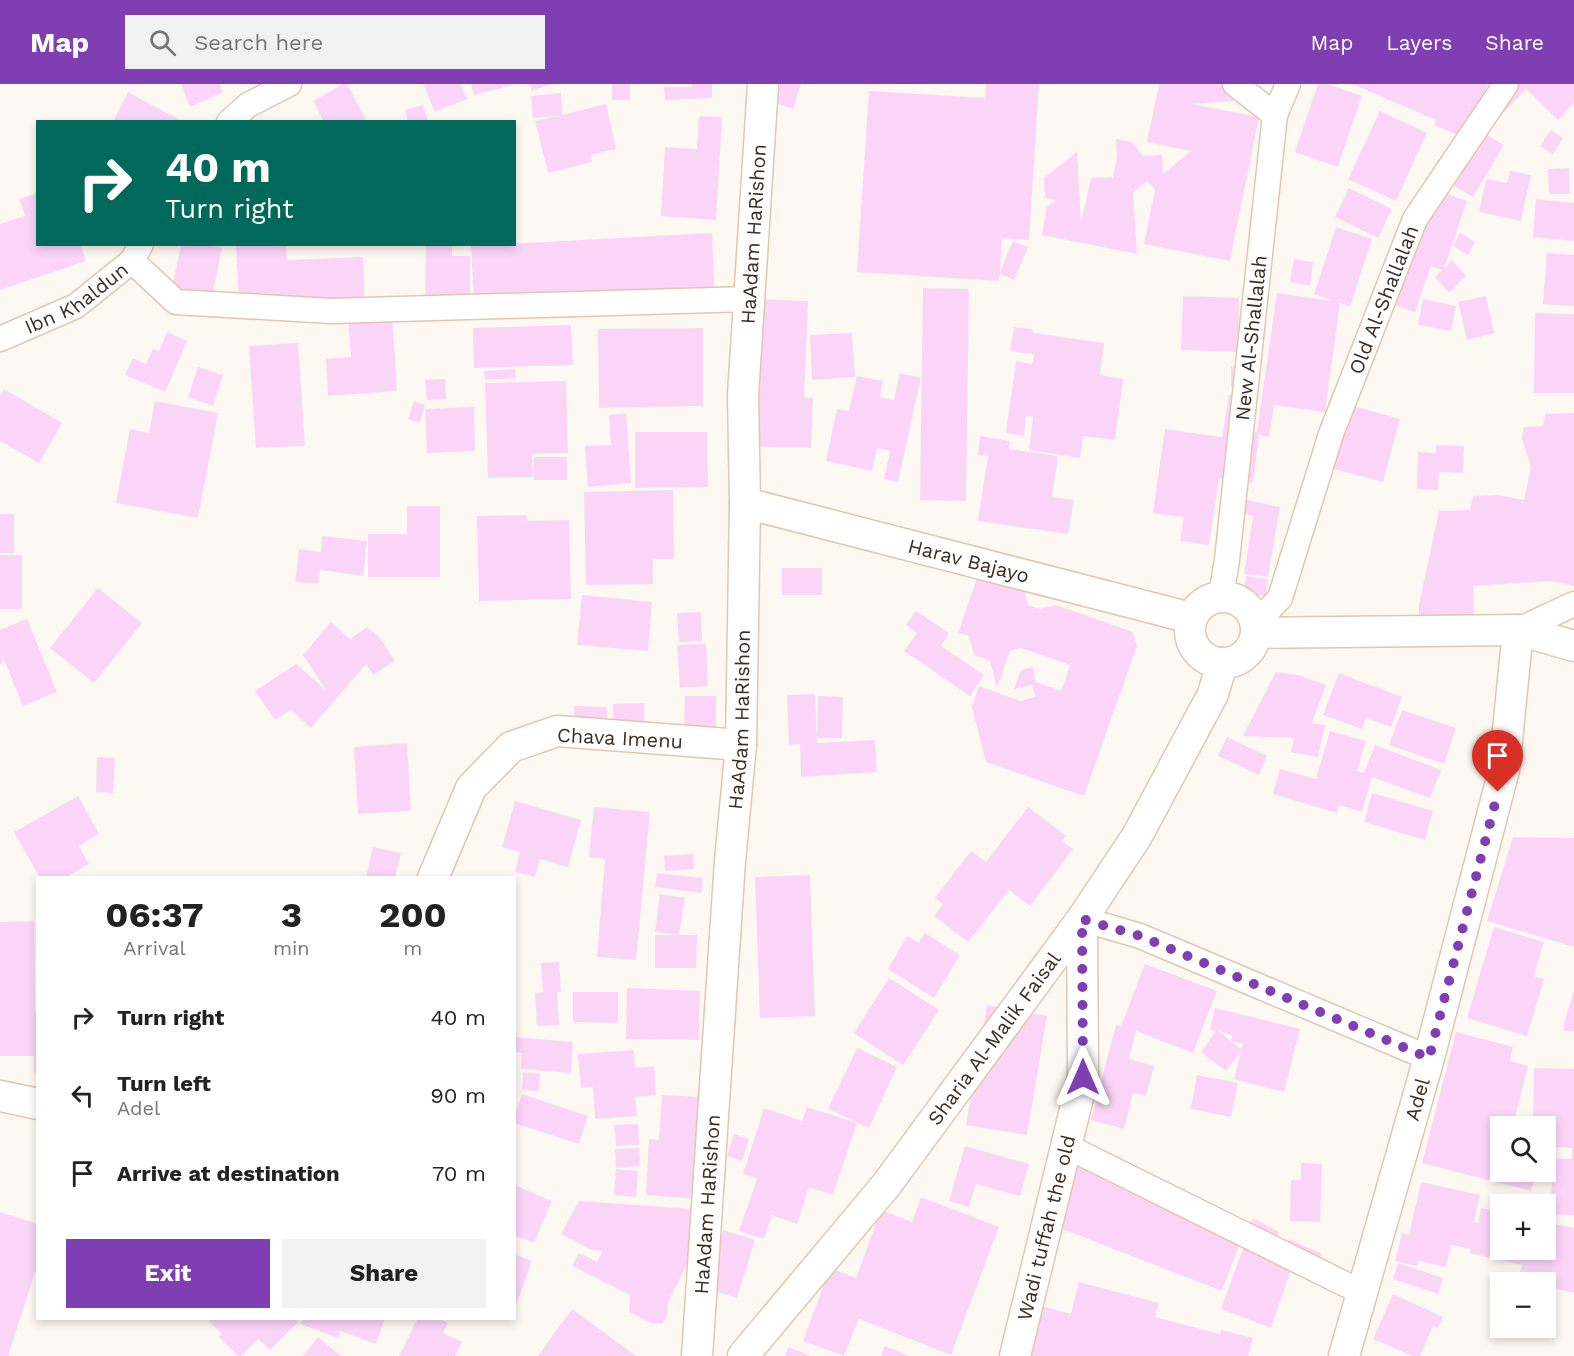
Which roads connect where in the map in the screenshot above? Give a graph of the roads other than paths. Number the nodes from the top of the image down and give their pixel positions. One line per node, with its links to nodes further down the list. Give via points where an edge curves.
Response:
1 (289, 84): 7 (street, via 248,105)
2 (763, 84): 9 (street, HaAdam HaRishon)
3 (1235, 84): 6 (street)
4 (1288, 84): 6 (street, New Al-Shallalah)
5 (1506, 84): 15 (street, Old Al-Shallalah, via 1415,219 1331,434 1280,598)
6 (1275, 115): 12 (street, New Al-Shallalah)
7 (231, 120)
8 (136, 253): 9 (street, via 176,302 200,304 331,311); 10 (street, Ibn Khaldun, via 76,306)
9 (749, 299): 11 (street, HaAdam HaRishon, via 743,395)
10 (0, 339)
11 (745, 503): 14 (street, Harav Bajayo); 19 (street, HaAdam HaRishon)
12 (1221, 596): 14 (street, via 1203,602); 15 (street, via 1247,607)
13 (1574, 604): 16 (street)
14 (1191, 618): 18 (street, via 1190,639 1195,649)
15 (1256, 629): 16 (street); 18 (street, via 1248,652)
16 (1518, 630): 17 (street); 22 (street, Adel, via 1504,770)
17 (1574, 646)
18 (1222, 663): 21 (street, Sharia Al-Malik Faisal, via 1213,694 1137,836)
19 (741, 745): 20 (street, Chava Imenu, via 558,731 511,747 471,788); 27 (street, HaAdam HaRishon)
20 (435, 876)
21 (1082, 919): 22 (street, via 1140,936); 25 (street, Wadi tuffah the old, via 1083,1077); 28 (street, Sharia Al-Malik Faisal, via 887,1184)
22 (1429, 1058): 26 (street, Adel)
23 (0, 1096): 24 (street)
24 (36, 1104)
25 (1066, 1146): 26 (street); 29 (street, Wadi tuffah the old)
26 (1363, 1293): 30 (street, Adel)
27 (697, 1356)
28 (743, 1356)
29 (1015, 1356)
30 (1344, 1356)

